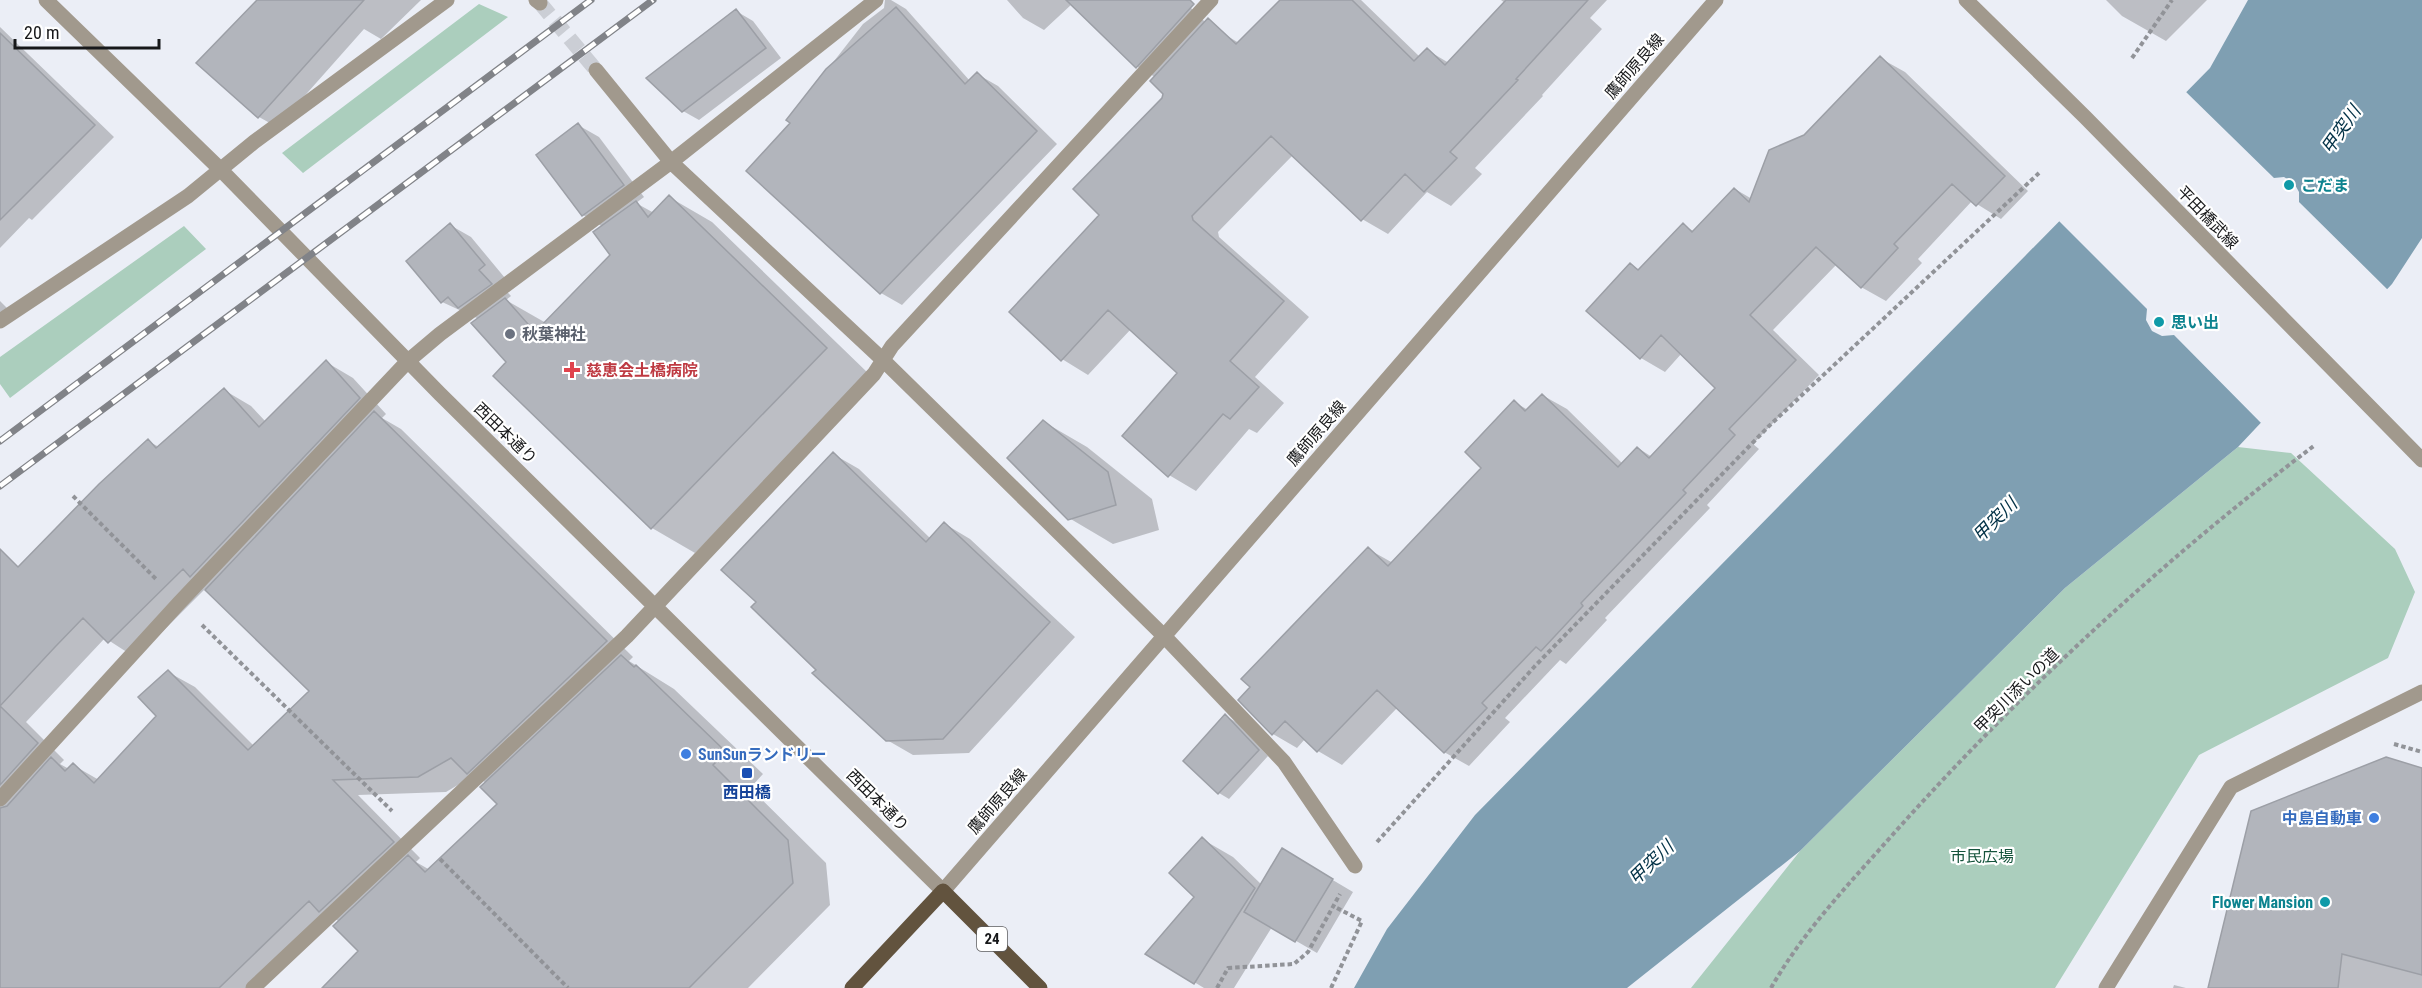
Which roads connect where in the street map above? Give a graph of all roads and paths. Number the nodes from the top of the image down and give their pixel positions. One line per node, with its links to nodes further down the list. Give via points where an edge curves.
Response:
1 (46, 0): 11 (street, 西田本通り)
2 (447, 0): 11 (street)
3 (876, 0): 10 (street)
4 (1211, 0): 14 (street)
5 (1716, 0): 21 (street, 鷹師原良線)
6 (1966, 0): 17 (street, 平田橋武線)
7 (2172, 0): 8 (path)
8 (2132, 58)
9 (596, 70): 10 (street)
10 (671, 162): 14 (street); 15 (street)
11 (220, 170): 13 (street); 15 (street, 西田本通り)
12 (2039, 173): 27 (path, via 1769,426 1535,666)
13 (0, 321)
14 (883, 360): 20 (street); 21 (street)
15 (408, 361): 19 (street); 20 (street, 西田本通り)
16 (2315, 445): 36 (path, 甲突川添いの道, via 2235,506 2086,637 1961,760 1799,942)
17 (2422, 460)
18 (74, 496): 19 (path)
19 (179, 603): 25 (street); 26 (path)
20 (657, 605): 26 (street); 28 (street, 西田本通り)
21 (1164, 636): 27 (street, via 1284,762); 28 (street, 鷹師原良線)
22 (2422, 692): 37 (street, via 2231,787)
23 (2390, 743): 24 (path)
24 (2422, 752)
25 (0, 799)
26 (416, 834): 30 (street); 31 (path)
27 (1355, 866): 29 (path)
28 (943, 891): 32 (main road); 33 (main road, 24)
29 (1334, 906): 34 (path, via 1308,952 1294,964 1228,968); 35 (path, via 1362,921)
30 (253, 988)
31 (568, 988)
32 (852, 988)
33 (1040, 988)
34 (1217, 988)
35 (1332, 988)
36 (1771, 988)
37 (2106, 988)

